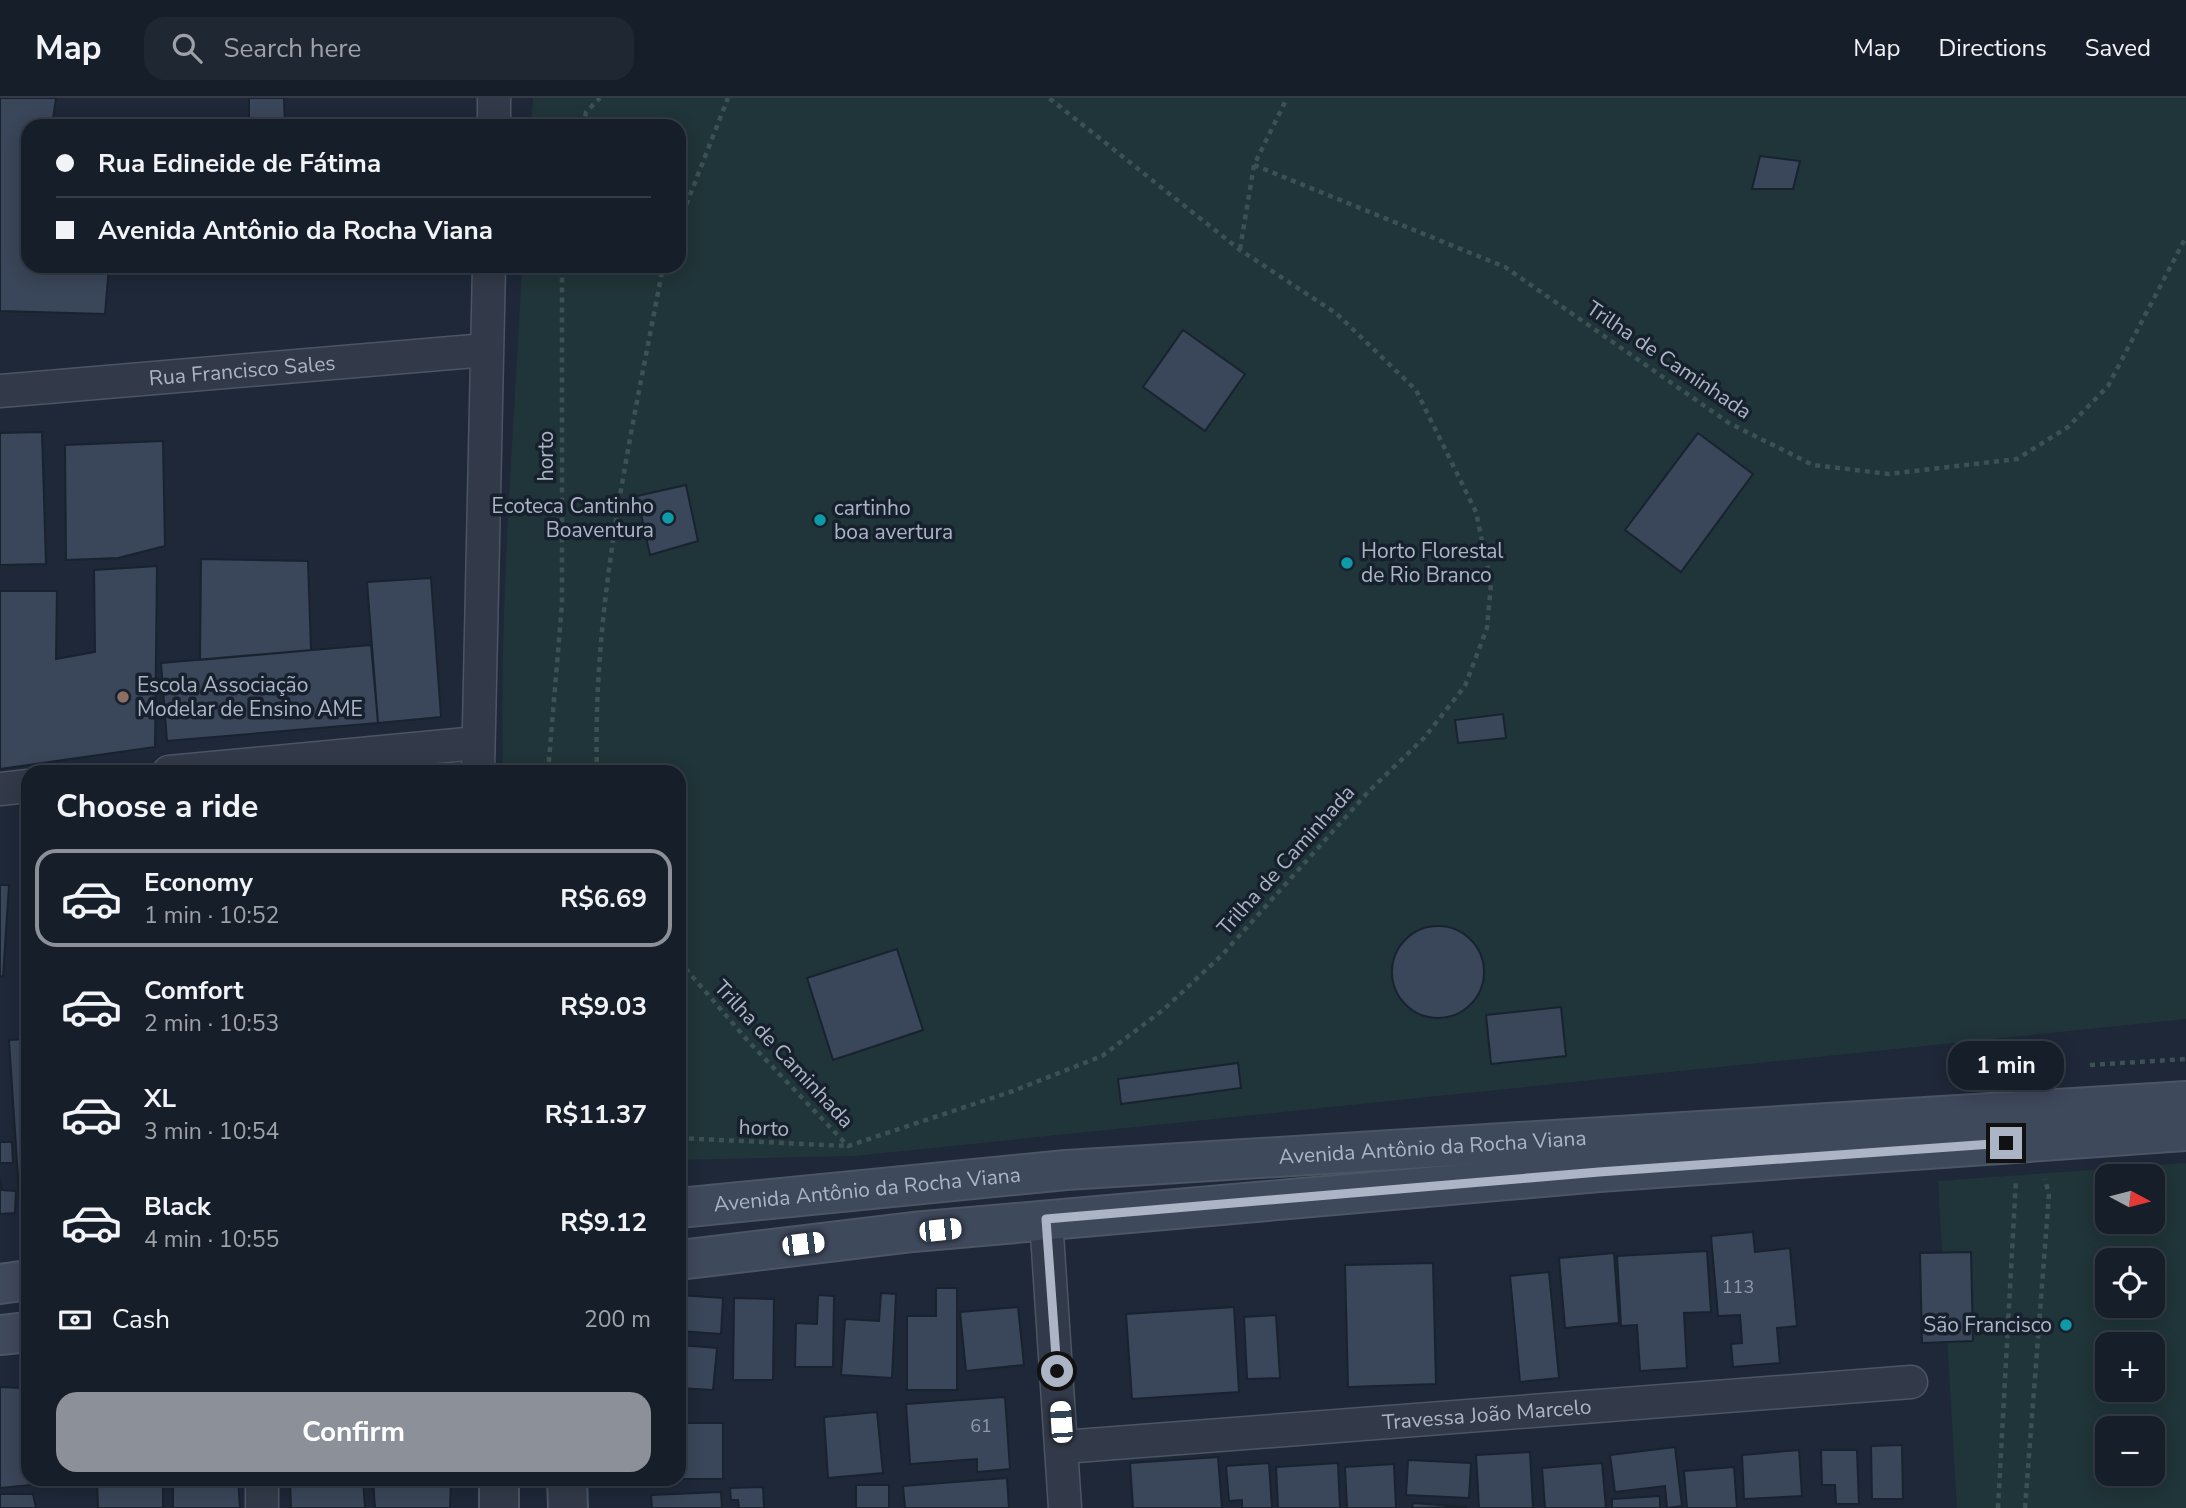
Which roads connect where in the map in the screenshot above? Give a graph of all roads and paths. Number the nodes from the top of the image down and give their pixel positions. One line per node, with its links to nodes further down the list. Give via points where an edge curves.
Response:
1 (494, 98): 6 (street)
2 (600, 98): 7 (path)
3 (729, 98): 9 (path)
4 (1049, 98): 11 (path, Trilha de Caminhada)
5 (1287, 98): 8 (path)
6 (494, 119)
7 (584, 119)
8 (1254, 166): 10 (path, Trilha de Caminhada, via 1505,267 1729,422 1813,465 1889,474 2017,459 2068,427 2108,386); 11 (path)
9 (686, 206)
10 (2186, 237)
11 (1240, 250): 31 (path, Trilha de Caminhada, via 1337,314 1416,390 1476,512 1491,584 1488,628 1465,686 1424,738 1369,791 1222,955 1163,1010 1102,1056)
12 (489, 273): 15 (street)
13 (562, 273): 19 (path, horto, via 562,604)
14 (662, 273): 20 (path, via 608,566 595,705)
15 (486, 350): 16 (street, Rua Francisco Sales); 17 (street)
16 (0, 391)
17 (477, 757): 18 (street)
18 (313, 765)
19 (549, 765)
20 (597, 765)
21 (21, 787): 22 (street)
22 (0, 789)
23 (686, 969): 31 (path, Trilha de Caminhada)
24 (2186, 1059): 25 (path)
25 (2133, 1062)
26 (2186, 1101): 27 (main road, Avenida Antônio da Rocha Viana)
27 (2141, 1120): 28 (main road, Avenida Antônio da Rocha Viana); 30 (main road, Avenida Antônio da Rocha Viana); 32 (main road, Avenida Antônio da Rocha Viana, via 1066,1170)
28 (2186, 1131)
29 (686, 1138): 31 (path, horto)
30 (2034, 1141): 33 (main road, Avenida Antônio da Rocha Viana); 48 (path, via 2016,1174); 49 (path, via 2049,1194)
31 (848, 1146)
32 (686, 1207)
33 (1046, 1219): 34 (main road, Avenida Antônio da Rocha Viana); 40 (street)
34 (686, 1259)
35 (21, 1281): 36 (main road)
36 (0, 1284)
37 (21, 1333): 38 (main road)
38 (0, 1335)
39 (1911, 1382): 40 (street, Travessa João Marcelo)
40 (1063, 1447): 47 (street)
41 (262, 1486): 44 (street)
42 (499, 1486): 45 (street)
43 (567, 1486): 46 (street)
44 (262, 1508)
45 (499, 1508)
46 (568, 1508)
47 (1065, 1508)
48 (1998, 1508)
49 (2025, 1508)

